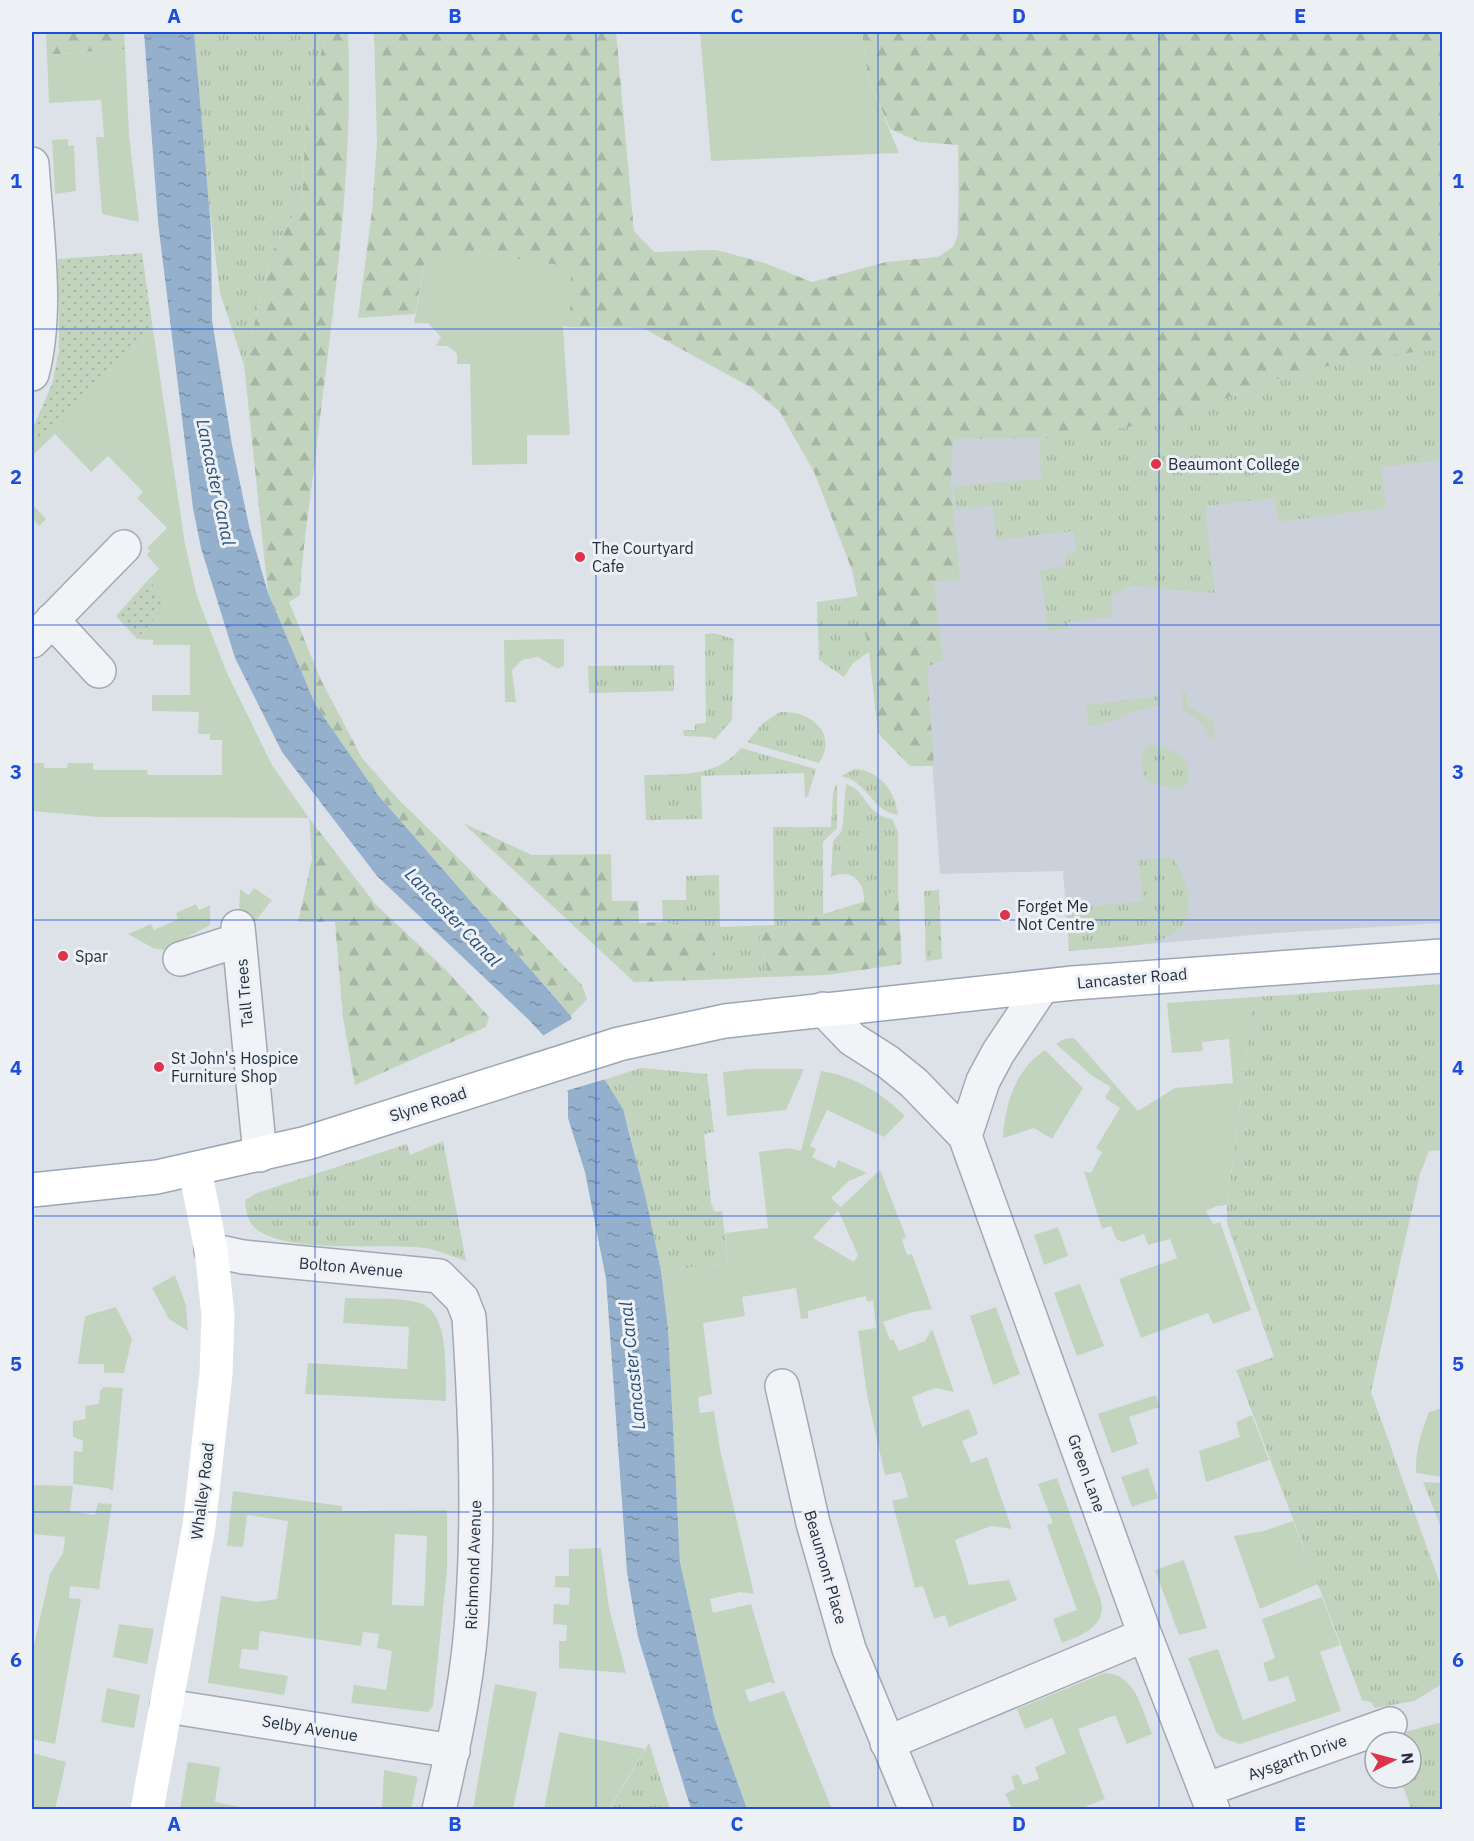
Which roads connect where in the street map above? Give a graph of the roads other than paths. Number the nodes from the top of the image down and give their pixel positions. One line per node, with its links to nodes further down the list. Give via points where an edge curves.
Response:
1 (32, 164): 2 (street, via 40,313)
2 (32, 374)
3 (124, 547): 4 (street)
4 (42, 630): 5 (street)
5 (99, 671)
6 (1443, 956): 8 (main road, Lancaster Road)
7 (180, 959): 11 (street, Tall Trees, via 239,933)
8 (1042, 987): 9 (main road, Lancaster Road); 10 (street, via 983,1081)
9 (823, 1009): 10 (street, Green Lane, via 852,1039 914,1083); 11 (main road, Slyne Road, via 726,1021 619,1044)
10 (965, 1136): 17 (street, Green Lane)
11 (260, 1155): 12 (main road, Slyne Road)
12 (195, 1170): 13 (main road, Slyne Road); 14 (main road, Whalley Road)
13 (32, 1190)
14 (211, 1250): 15 (street, Bolton Avenue, via 243,1257 439,1276 462,1299); 18 (main road, Whalley Road, via 218,1314 216,1374 199,1526)
15 (469, 1317): 21 (street, Richmond Avenue, via 476,1459 473,1600)
16 (782, 1386): 20 (street, Beaumont Place, via 811,1514 849,1650)
17 (1145, 1635): 20 (street); 22 (street, Green Lane)
18 (167, 1706): 21 (street, Selby Avenue); 23 (main road, Whalley Road)
19 (1390, 1724): 22 (street, Aysgarth Drive)
20 (887, 1743): 25 (street, Beaumont Place)
21 (453, 1751): 24 (street, Richmond Avenue)
22 (1209, 1800)
23 (147, 1809)
24 (439, 1809)
25 (916, 1809)

